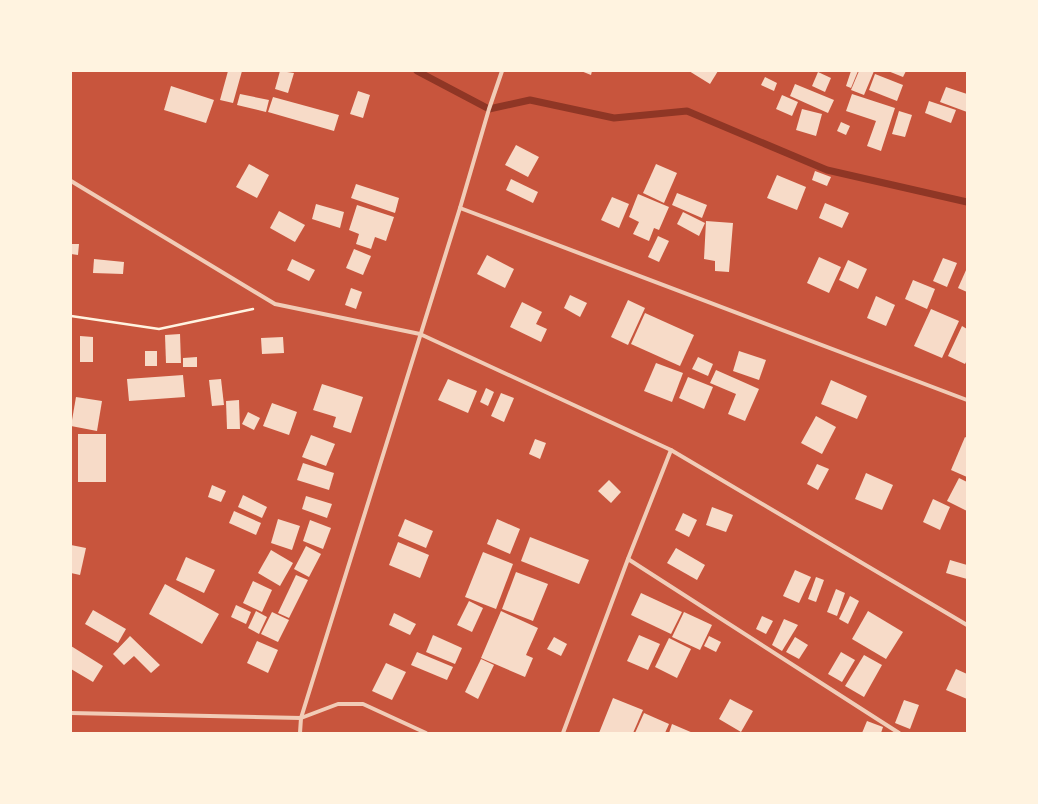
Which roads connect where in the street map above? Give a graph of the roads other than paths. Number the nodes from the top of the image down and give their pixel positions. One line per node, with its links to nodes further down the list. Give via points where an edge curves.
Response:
1 (502, 71): 3 (street)
2 (71, 181): 4 (street, via 275,304)
3 (460, 208): 4 (street); 5 (street)
4 (420, 334): 6 (street); 10 (street)
5 (967, 400)
6 (671, 450): 7 (street); 8 (street)
7 (628, 559): 13 (street); 14 (street)
8 (967, 625)
9 (71, 713): 10 (street)
10 (302, 718): 11 (street); 12 (street, via 338,704 363,704)
11 (300, 733)
12 (426, 733)
13 (563, 733)
14 (899, 733)

